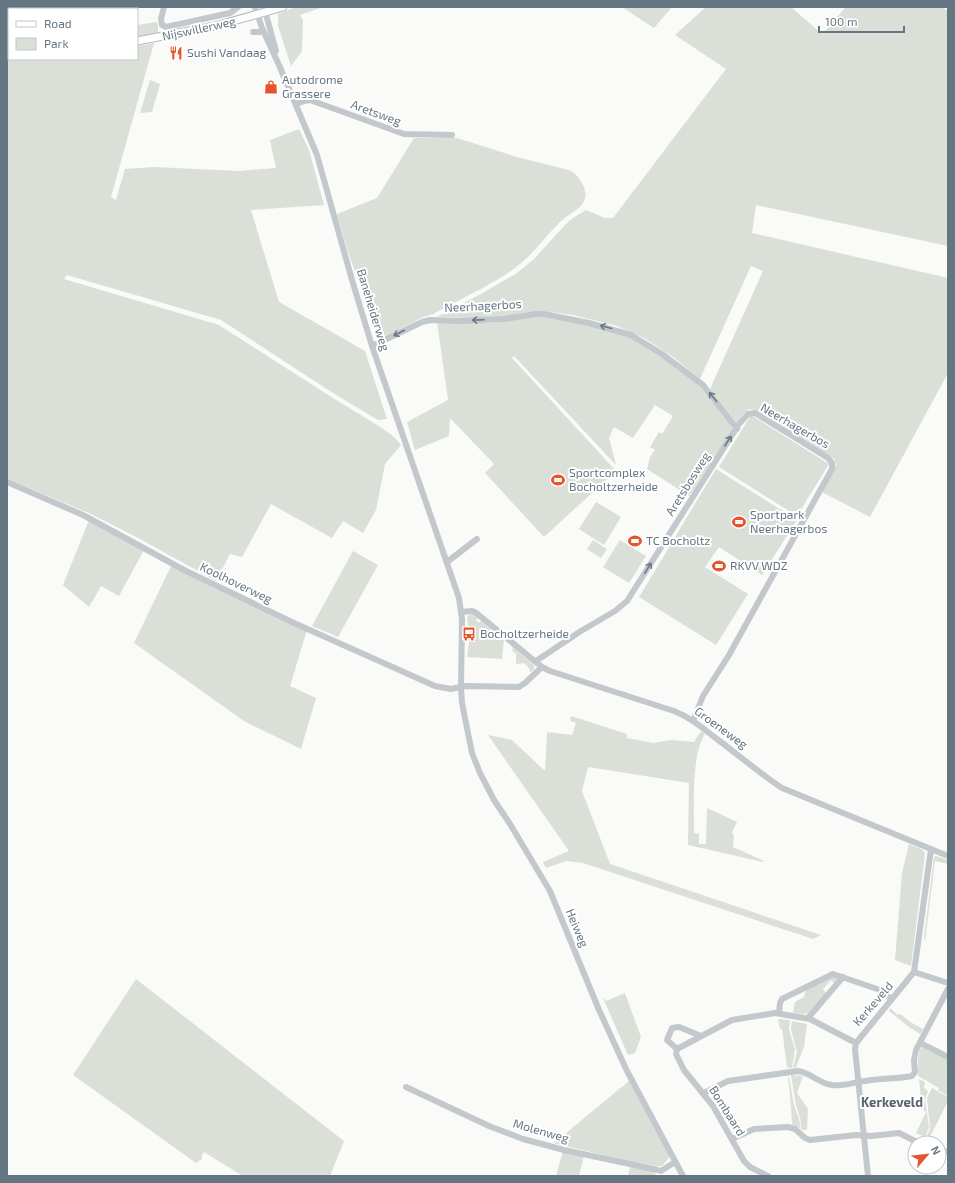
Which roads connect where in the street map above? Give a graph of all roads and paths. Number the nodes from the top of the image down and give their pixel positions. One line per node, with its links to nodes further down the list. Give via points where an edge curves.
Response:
1 (164, 7): 2 (street, Nijswillerweg, via 161,22 164,27 230,13)
2 (238, 7)
3 (255, 7): 6 (street, Baneheiderweg)
4 (283, 7): 5 (main road, Nijswillerweg)
5 (265, 10): 6 (main road, Nijswillerweg); 10 (street, Baneheiderweg)
6 (257, 15): 8 (street, Baneheiderweg); 9 (main road, Nijswillerweg, via 190,32)
7 (253, 32): 8 (street)
8 (264, 32): 10 (street, Baneheiderweg)
9 (138, 41)
10 (279, 65): 11 (street, Baneheiderweg)
11 (296, 104): 12 (street, Aretsweg, via 310,100 404,134); 13 (street, Baneheiderweg, via 317,156)
12 (452, 135)
13 (372, 346): 14 (street, Neerhagerbos, one-way to 13, via 703,385 662,354 631,335 589,323 544,314 504,319 426,320); 17 (street, Baneheiderweg)
14 (737, 429): 19 (street, Aretsbosweg, one-way to 14, via 627,601); 22 (street, Neerhagerbos, via 747,415 755,413 830,460 832,466 729,655 703,696)
15 (7, 482): 21 (street, Koolhoverweg, via 83,515 212,584 294,624 435,686 452,689)
16 (477, 540): 17 (street)
17 (447, 562): 18 (street, Baneheiderweg)
18 (461, 612): 19 (street, Groeneweg, via 475,612); 21 (street, Baneheiderweg)
19 (536, 661): 20 (street, Groeneweg)
20 (542, 666): 21 (street, Koolhoverweg, via 518,687); 22 (street, Groeneweg, via 550,671 674,711)
21 (461, 687): 43 (street, Heiweg, via 467,732 480,773 550,891 599,1010)
22 (693, 721): 23 (street, Groeneweg, via 782,788)
23 (931, 849): 24 (street, Groeneweg); 25 (street)
24 (948, 856)
25 (914, 972): 27 (street); 29 (street, Kerkeveld)
26 (843, 977): 29 (street, via 880,990); 30 (street, via 830,975 782,999); 31 (street)
27 (948, 983)
28 (948, 989): 34 (street)
29 (892, 999): 33 (street, Kerkeveld)
30 (779, 1013): 31 (street); 32 (street, via 737,1018)
31 (808, 1018): 33 (street)
32 (701, 1036): 35 (street); 35 (street, Bombaard, via 679,1027 672,1028 666,1040)
33 (856, 1043): 37 (street, Kerkeveld)
34 (920, 1043): 36 (street); 37 (street, via 914,1057 915,1072 912,1076)
35 (677, 1049): 39 (street, Bombaard, via 676,1054 684,1070)
36 (948, 1057)
37 (858, 1082): 39 (street, via 831,1085 798,1071 728,1081); 40 (street, Kerkeveld)
38 (406, 1087): 44 (street, Molenweg, via 523,1139)
39 (704, 1093): 42 (street, Bombaard)
40 (864, 1136): 41 (street, via 899,1133); 42 (street, via 810,1140 791,1128 770,1127 750,1130); 47 (street, Kerkeveld)
41 (907, 1137)
42 (732, 1139): 46 (street, Bombaard, via 747,1165)
43 (675, 1162): 44 (street, Molenweg); 45 (street, Heiweg)
44 (661, 1173)
45 (683, 1176)
46 (768, 1176)
47 (868, 1176)

